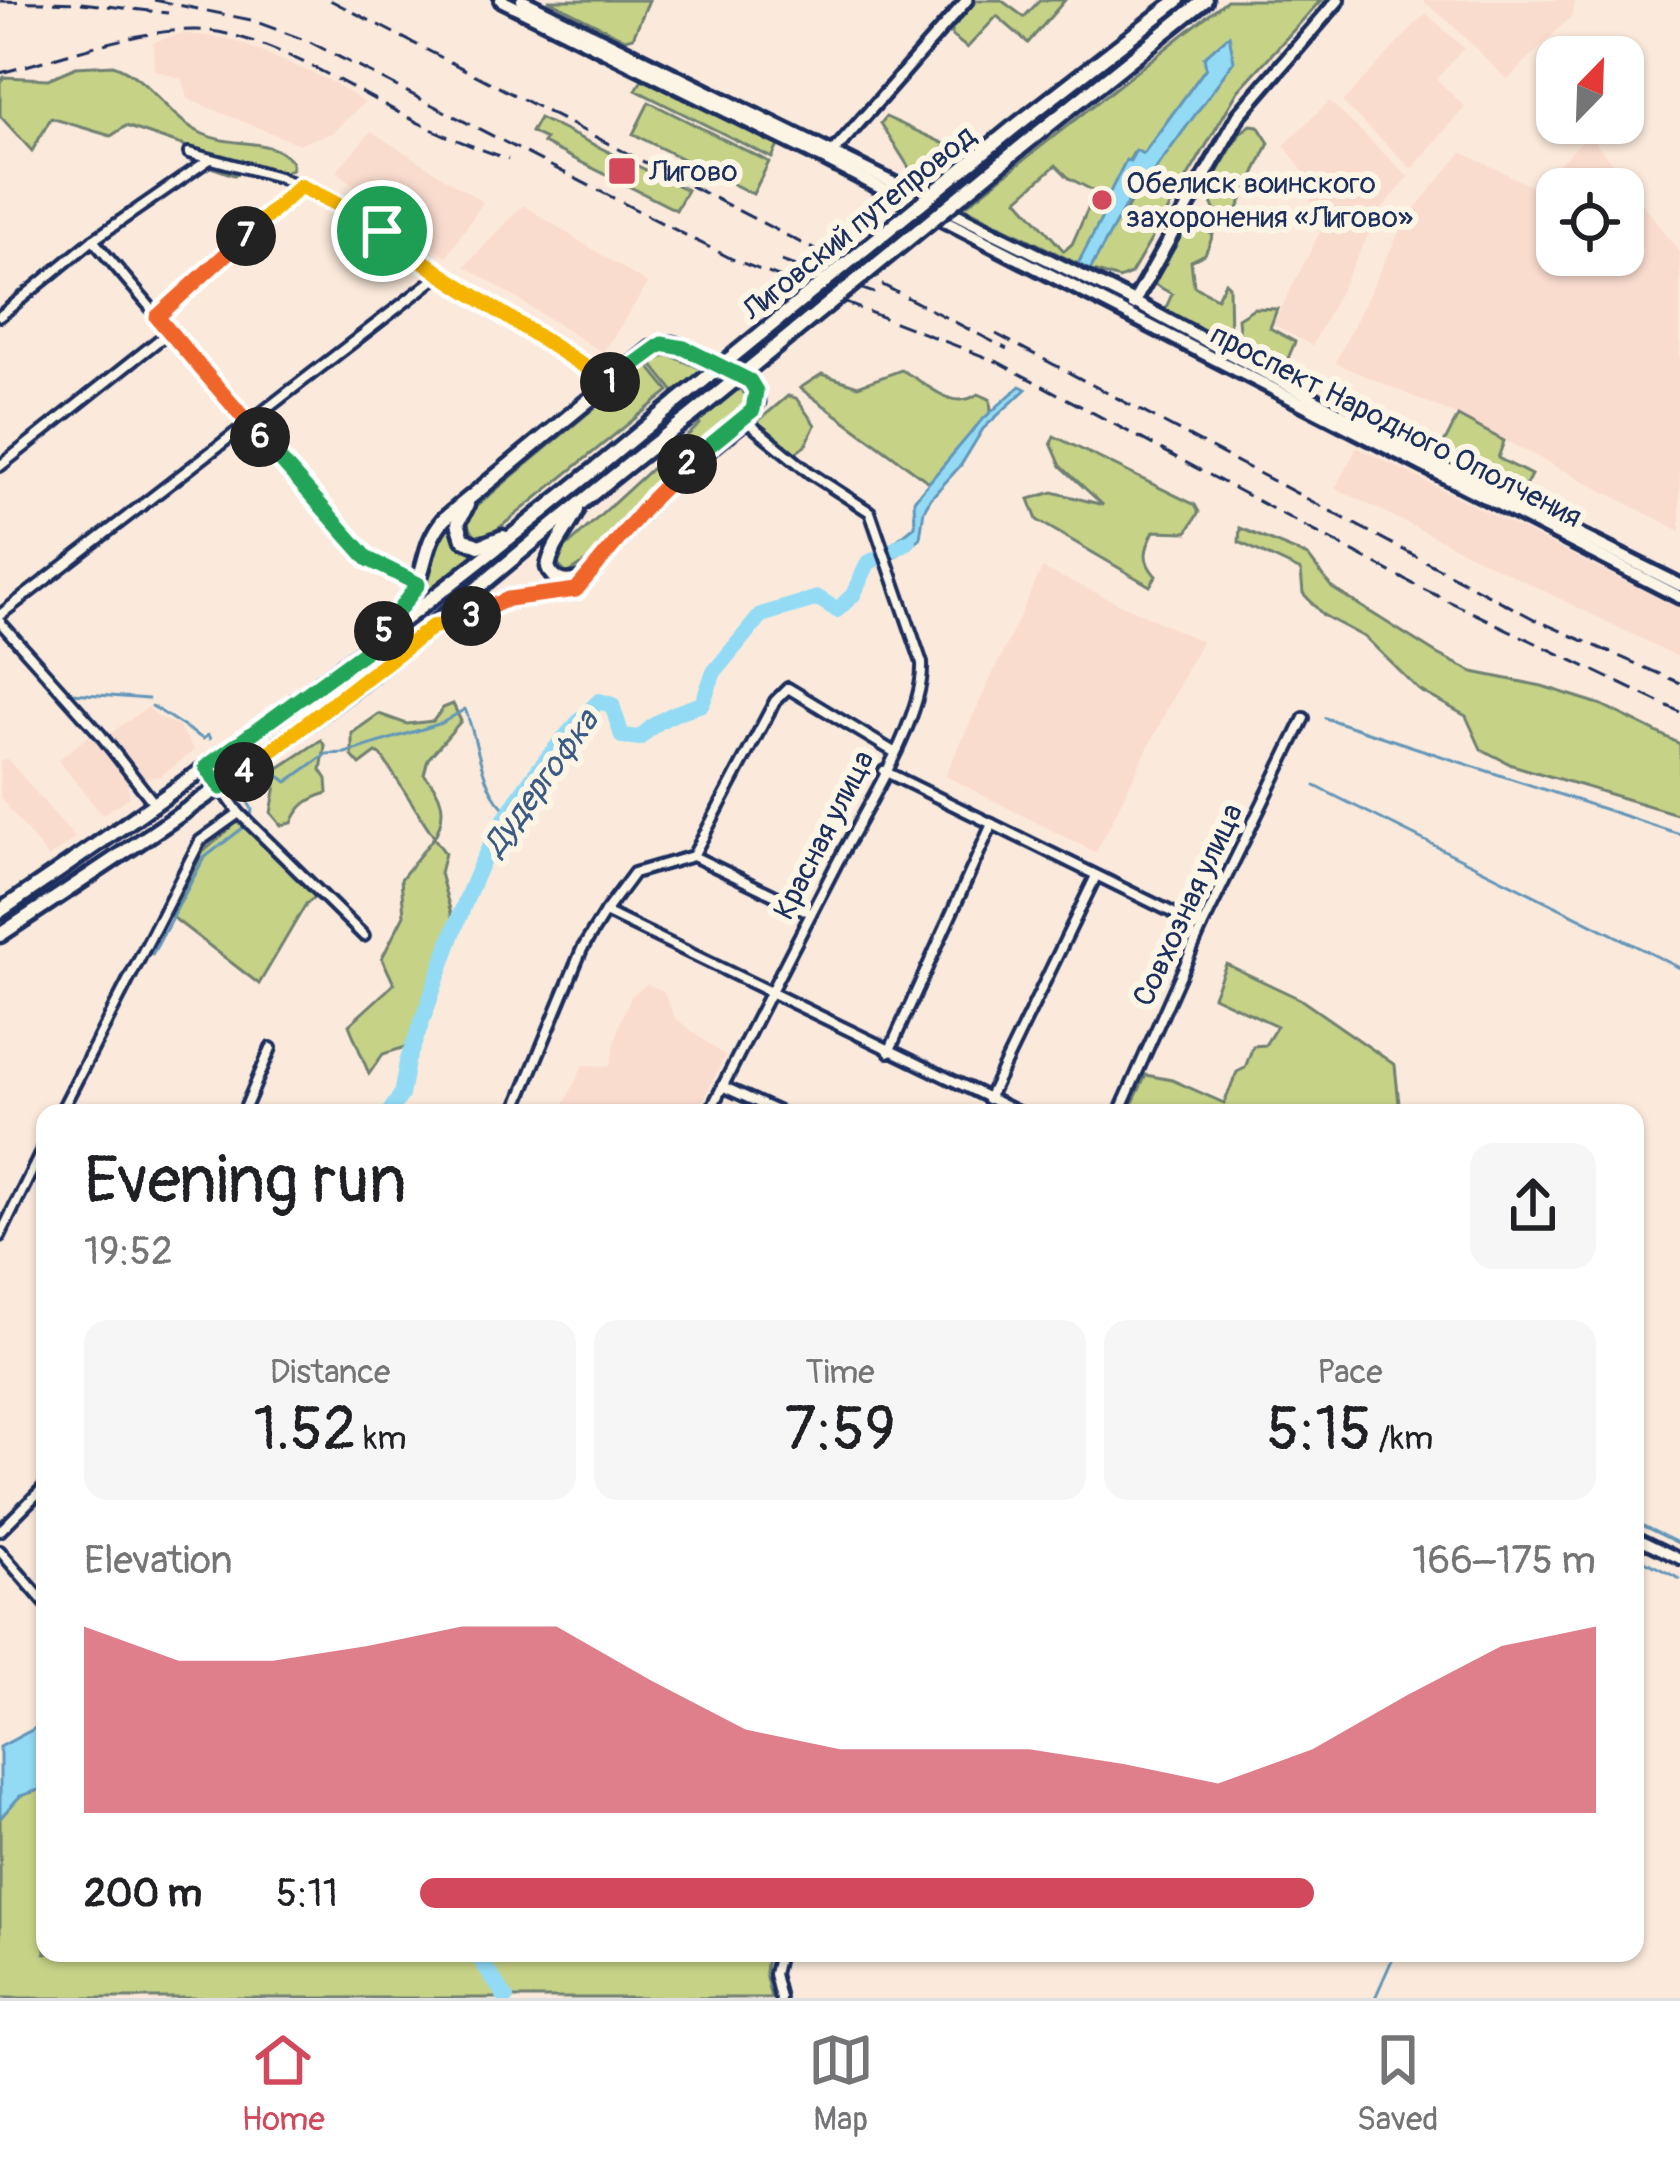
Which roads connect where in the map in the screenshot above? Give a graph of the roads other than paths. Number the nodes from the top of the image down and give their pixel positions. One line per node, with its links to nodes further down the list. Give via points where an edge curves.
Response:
1 (501, 0): 8 (main road)
2 (522, 0): 8 (main road)
3 (967, 0): 8 (street)
4 (1178, 0): 23 (main road, Лиговский путепровод, bridge)
5 (1205, 0): 22 (main road, Лиговский путепровод, bridge)
6 (1338, 0): 13 (main road, via 1240,115)
7 (189, 153): 9 (street)
8 (830, 156): 13 (main road, проспект Народного Ополчения)
9 (210, 158): 10 (street); 11 (street)
10 (300, 186): 12 (street, via 358,214); 15 (street)
11 (93, 240): 14 (street); 15 (street)
12 (441, 274): 17 (street); 19 (street)
13 (1130, 308): 26 (main road, проспект Народного Ополчения); 27 (main road, проспект Народного Ополчения)
14 (0, 316)
15 (157, 317): 16 (street)
16 (169, 332): 19 (street); 20 (street)
17 (602, 381): 18 (main road, via 673,344 750,381 757,401); 21 (main road)
18 (745, 420): 24 (main road, via 676,474); 32 (street, Красная улица, via 870,512 922,663 915,707)
19 (247, 422): 25 (street, via 368,559); 28 (street)
20 (0, 466)
21 (473, 496): 23 (main road, via 458,523 471,544 490,544); 25 (main road, via 435,530)
22 (580, 503): 24 (main road, via 548,567 560,582); 29 (main road, Лиговский путепровод)
23 (530, 522): 30 (main road, Лиговский путепровод)
24 (586, 579): 29 (main road, via 576,590 508,599)
25 (418, 584): 30 (main road)
26 (1680, 585)
27 (1680, 597)
28 (0, 619): 36 (street)
29 (432, 627): 35 (main road, Лиговский путепровод)
30 (372, 646): 33 (main road, Лиговский путепровод)
31 (1304, 718): 44 (street, Совхозная улица)
32 (894, 752): 34 (street, Красная улица); 39 (street, via 788,688)
33 (206, 767): 35 (street); 36 (main road, Лиговский путепровод)
34 (884, 771): 38 (street); 43 (street, Красная улица)
35 (221, 788): 37 (street); 45 (main road, Лиговский путепровод)
36 (155, 804): 41 (main road, Лиговский путепровод)
37 (238, 813): 46 (street); 52 (street, via 200,842)
38 (992, 824): 40 (street); 49 (street)
39 (693, 856): 42 (street, via 634,873); 43 (street)
40 (1096, 876): 44 (street); 51 (street)
41 (0, 911)
42 (605, 912): 47 (street); 54 (street)
43 (811, 913): 47 (street, Красная улица)
44 (1202, 927): 58 (street, Совхозная улица)
45 (0, 935)
46 (364, 936)
47 (770, 992): 49 (street); 50 (street, Красная улица)
48 (271, 1048): 53 (street)
49 (889, 1052): 51 (street)
50 (722, 1086): 55 (street, Красная улица); 56 (street)
51 (988, 1099): 57 (street)
52 (65, 1104)
53 (247, 1104)
54 (518, 1104)
55 (713, 1104)
56 (761, 1104)
57 (999, 1104)
58 (1123, 1104)
59 (36, 1162): 60 (street)
60 (0, 1235)
61 (36, 1495): 62 (street)
62 (0, 1531)
63 (1644, 1541): 65 (street)
64 (0, 1551): 66 (street)
65 (1680, 1559)
66 (36, 1593)
67 (776, 1962): 68 (street)
68 (780, 1998)

